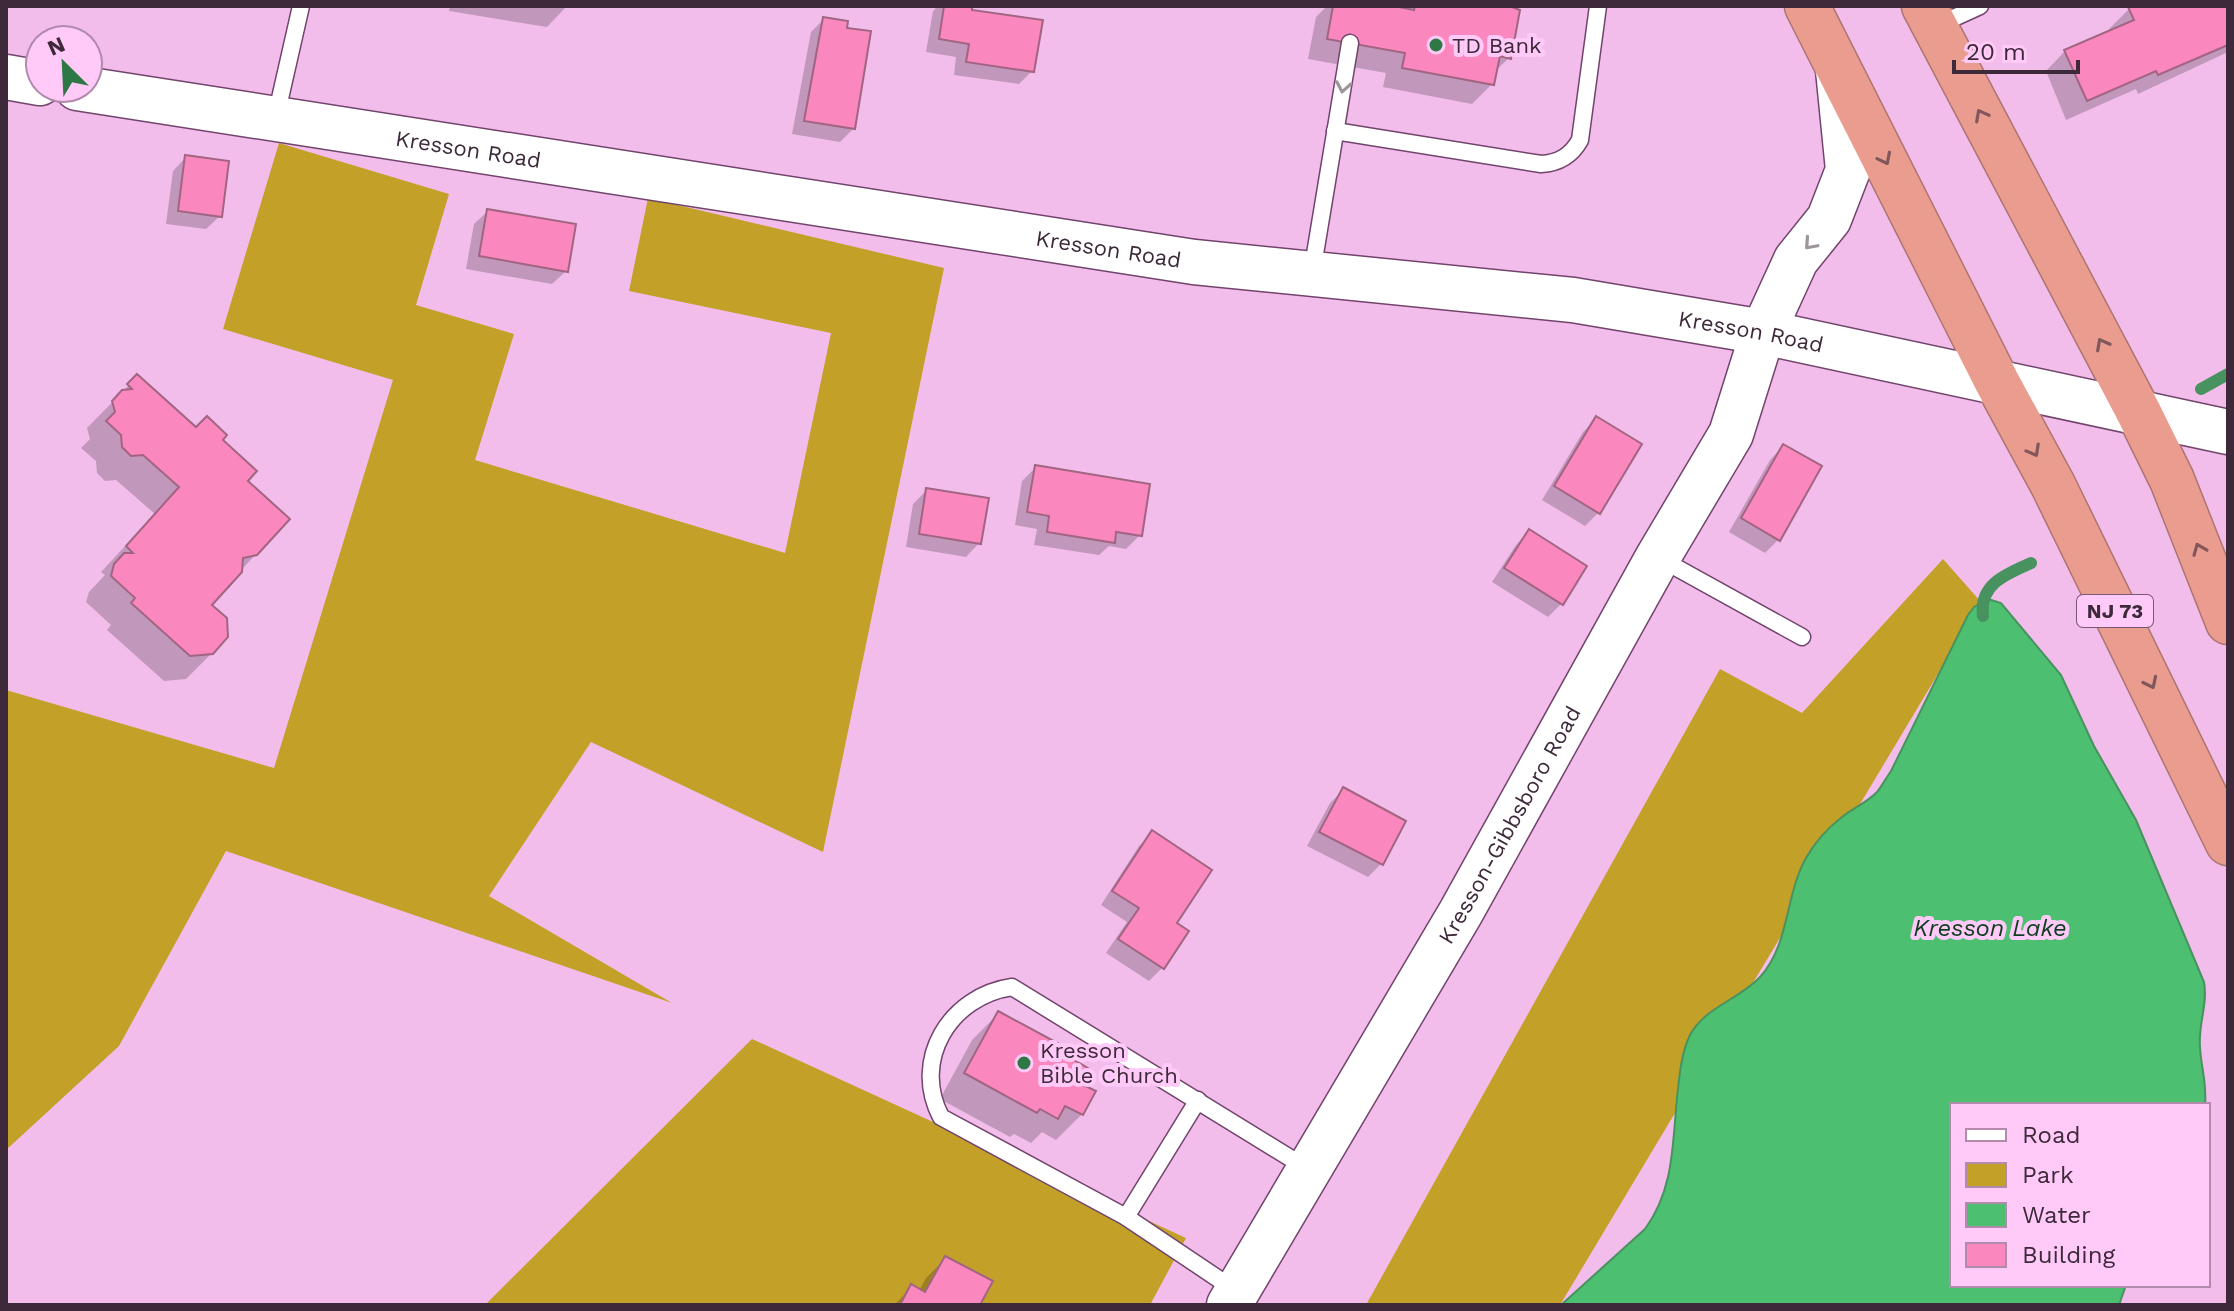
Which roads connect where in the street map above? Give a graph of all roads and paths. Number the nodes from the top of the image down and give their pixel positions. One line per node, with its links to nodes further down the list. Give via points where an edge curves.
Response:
1 (301, 6): 9 (lane)
2 (1598, 6): 10 (lane, via 1580,140 1561,160 1541,164)
3 (1807, 6): 7 (highway, NJ 73)
4 (1980, 6): 5 (lane)
5 (1929, 16): 14 (highway, one-way to 5)
6 (1350, 43): 10 (lane, one-way to 10)
7 (1838, 65): 12 (main road, Kresson-Gibbsboro Road, one-way to 12, via 1848,170 1829,219 1796,260); 13 (highway, NJ 73, one-way to 13)
8 (104, 92): 9 (main road, Kresson Road)
9 (276, 118): 11 (main road, Kresson Road, via 1194,262)
10 (1335, 131): 11 (lane)
11 (1311, 273): 12 (main road, Kresson Road, via 1573,300)
12 (1763, 332): 13 (main road, Kresson Road); 16 (main road, Kresson-Gibbsboro Road, via 1731,434)
13 (1997, 382): 14 (main road, Kresson Road); 19 (highway, NJ 73, one-way to 19)
14 (2139, 413): 15 (main road, Kresson Road); 17 (highway, one-way to 14, via 2172,480)
15 (2228, 432)
16 (1658, 557): 18 (lane); 21 (main road, Kresson-Gibbsboro Road, via 1461,912)
17 (2228, 622)
18 (1802, 637)
19 (2228, 843)
20 (1198, 1100): 21 (lane); 22 (lane); 22 (lane, via 1012,987 969,1002 943,1030 930,1074 941,1117)
21 (1309, 1169): 23 (main road, Kresson-Gibbsboro Road)
22 (1126, 1217): 23 (lane)
23 (1233, 1298)

